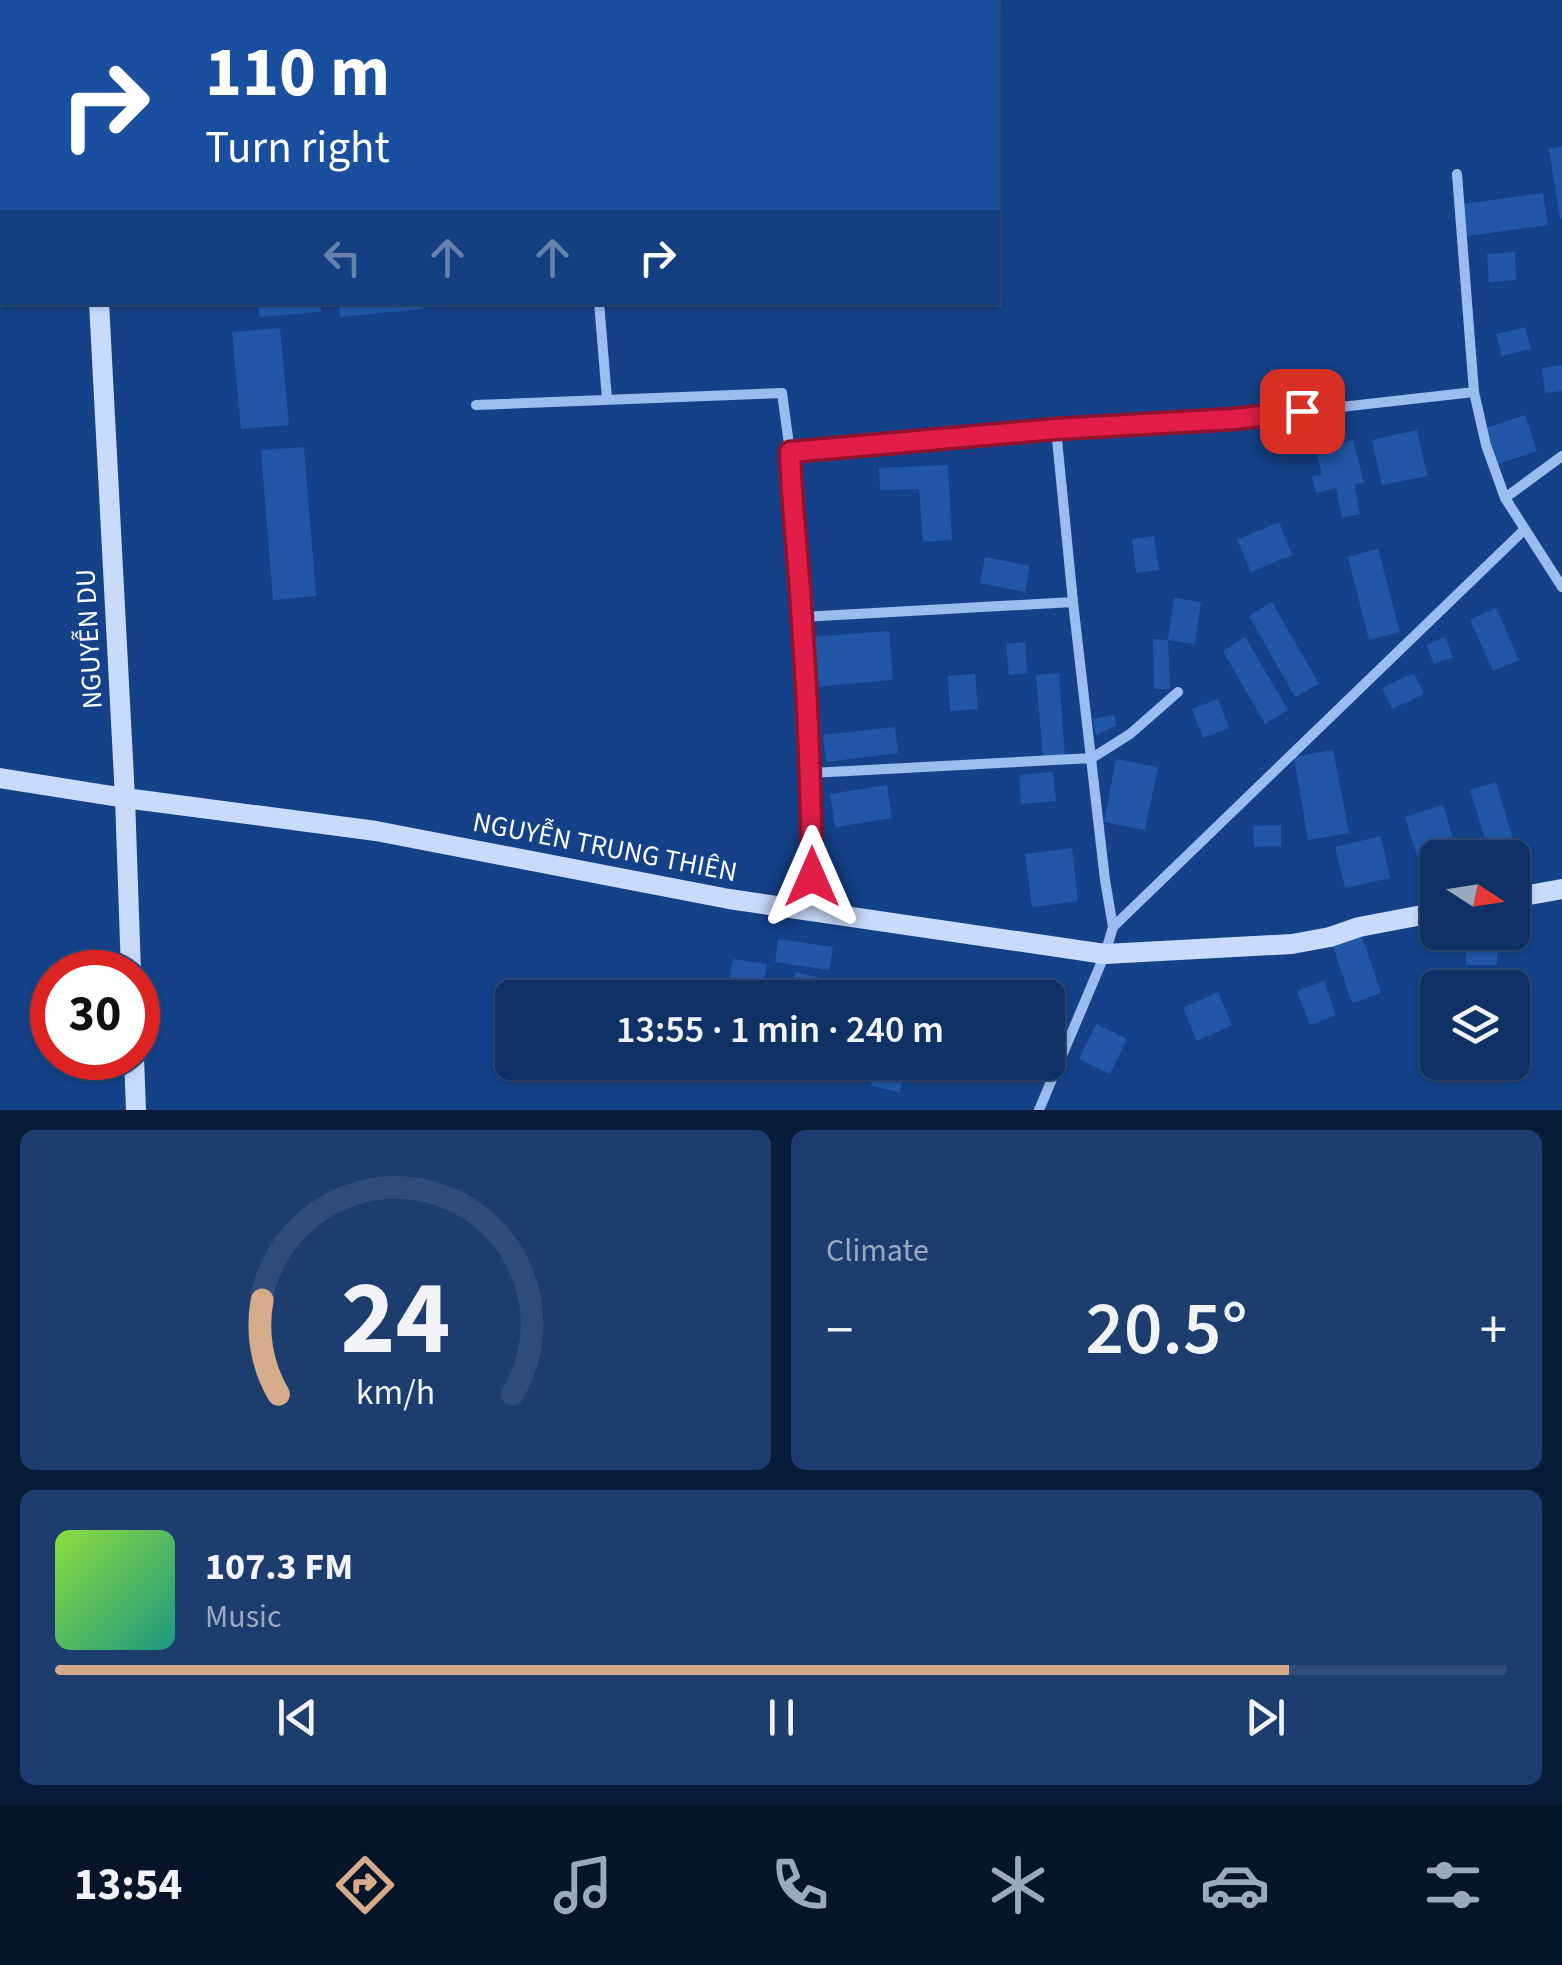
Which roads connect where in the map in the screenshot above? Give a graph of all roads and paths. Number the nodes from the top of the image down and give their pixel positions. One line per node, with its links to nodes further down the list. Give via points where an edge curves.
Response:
1 (1457, 174): 4 (street)
2 (99, 305): 19 (street, NGUYỄN DU)
3 (599, 305): 5 (street)
4 (1474, 392): 7 (street, via 1234,419); 10 (street)
5 (608, 399): 6 (street); 8 (street, via 782,393)
6 (476, 405)
7 (1056, 429): 8 (street); 13 (street)
8 (790, 452): 14 (street)
9 (1562, 456): 10 (street)
10 (1504, 498): 11 (street)
11 (1524, 529): 12 (street); 24 (street)
12 (1562, 587)
13 (1073, 602): 14 (street); 16 (street)
14 (802, 618): 17 (street)
15 (1178, 692): 16 (street)
16 (1092, 758): 17 (street); 24 (street)
17 (811, 773): 22 (street)
18 (0, 778): 19 (street, NGUYỄN TRUNG THIÊN)
19 (125, 798): 22 (street, NGUYỄN TRUNG THIÊN, via 376,831); 25 (street, NGUYỄN DU)
20 (1562, 889): 21 (street)
21 (1530, 895)
22 (812, 912): 26 (street, NGUYỄN TRUNG THIÊN)
23 (1420, 915): 26 (street, NGUYỄN TRUNG THIÊN, via 1292,944)
24 (1112, 927): 26 (street)
25 (130, 950)
26 (1106, 954): 29 (street)
27 (135, 1080): 28 (street)
28 (136, 1110)
29 (1039, 1110)

